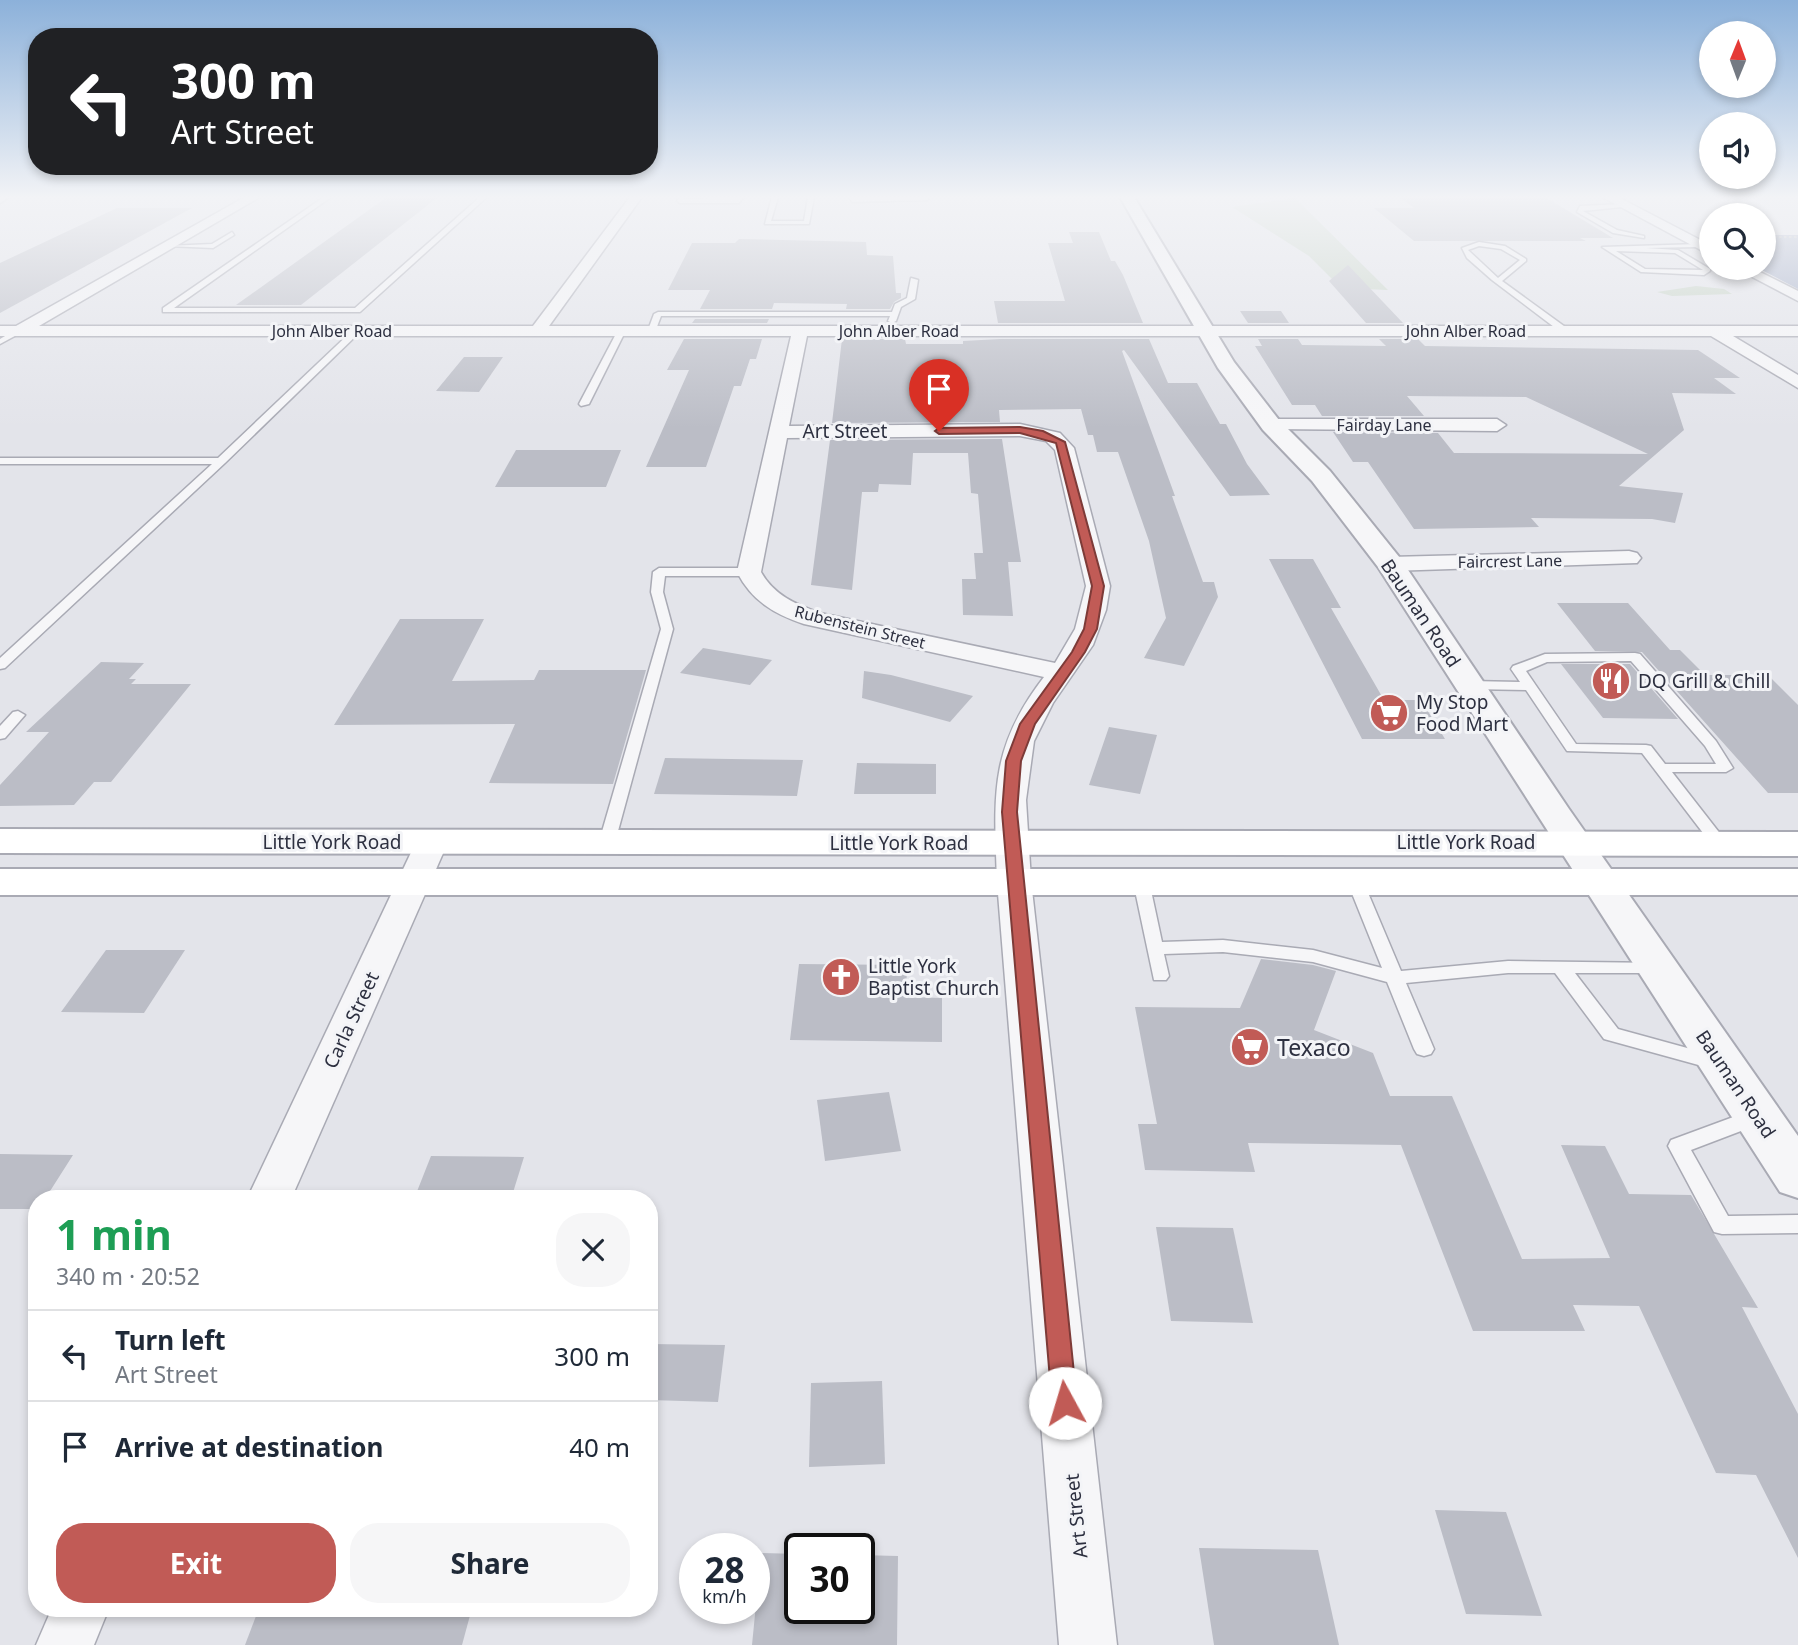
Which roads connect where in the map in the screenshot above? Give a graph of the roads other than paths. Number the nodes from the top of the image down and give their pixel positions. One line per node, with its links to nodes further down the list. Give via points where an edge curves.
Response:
1 (121, 274): 18 (street)
2 (216, 274): 3 (lane, via 166,310 357,310)
3 (398, 274)
4 (579, 274): 13 (street)
5 (1172, 274): 21 (street, Bauman Road)
6 (1491, 274): 9 (lane)
7 (1507, 274): 9 (lane)
8 (914, 280): 12 (lane, via 911,299)
9 (1499, 280): 22 (lane)
10 (1765, 280): 11 (street)
11 (1798, 297)
12 (894, 314): 15 (lane, via 658,314); 20 (lane)
13 (538, 330): 14 (street, John Alber Road); 19 (street, John Alber Road)
14 (622, 330): 15 (street, John Alber Road); 27 (lane)
15 (652, 330): 16 (street, John Alber Road)
16 (800, 330): 20 (street, John Alber Road); 30 (street)
17 (0, 331): 18 (street, John Alber Road)
18 (20, 331): 19 (street, John Alber Road); 25 (lane)
19 (356, 331): 32 (lane)
20 (893, 331): 21 (street, John Alber Road)
21 (1206, 331): 22 (street, John Alber Road); 28 (street, Bauman Road)
22 (1565, 331): 24 (street, John Alber Road)
23 (1798, 331): 24 (street, John Alber Road)
24 (1716, 332): 26 (street)
25 (0, 342)
26 (1798, 383)
27 (584, 404)
28 (1271, 425): 29 (street, Fairday Lane); 34 (street, Bauman Road, via 1321,476)
29 (1497, 425)
30 (779, 432): 35 (street); 37 (street, Art Street, via 1020,430 1060,442 1098,586 1090,629)
31 (0, 461): 32 (lane)
32 (220, 461): 36 (lane)
33 (1629, 558): 34 (street, Faircrest Lane)
34 (1390, 564): 38 (street, Bauman Road)
35 (749, 572): 37 (street, Rubenstein Street, via 765,597 813,619); 45 (lane, via 659,572 657,592 667,629)
36 (0, 665)
37 (1063, 673): 49 (street, Art Street, via 1027,724 1014,761)
38 (1469, 685): 39 (lane); 46 (street, Bauman Road)
39 (1529, 686): 42 (lane, via 1572,748 1646,748); 42 (lane, via 1518,669 1545,658 1635,657 1711,744 1726,768)
40 (19, 715): 41 (lane)
41 (0, 735)
42 (1660, 768): 47 (lane)
43 (0, 841): 44 (main road, Little York Road)
44 (432, 842): 45 (main road, Little York Road); 53 (street, Carla Street)
45 (607, 842): 49 (main road, Little York Road)
46 (1573, 842): 47 (main road, Little York Road); 49 (main road, Little York Road); 54 (street, Bauman Road)
47 (1719, 843): 48 (main road, Little York Road)
48 (1798, 844)
49 (1013, 862): 51 (main road, Little York Road); 53 (main road, Little York Road); 69 (street, Art Street)
50 (0, 881): 53 (main road, Little York Road)
51 (1141, 881): 52 (main road, Little York Road); 56 (lane)
52 (1355, 881): 54 (main road, Little York Road); 60 (lane)
53 (414, 882): 65 (street, Carla Street)
54 (1600, 882): 55 (main road, Little York Road); 58 (street, Bauman Road)
55 (1798, 882)
56 (1154, 948): 59 (lane); 60 (lane, via 1223,946 1313,956)
57 (1560, 967): 58 (lane); 60 (lane); 62 (lane, via 1611,1034)
58 (1658, 967): 62 (street, Bauman Road)
59 (1160, 976)
60 (1395, 978): 61 (lane)
61 (1424, 1049)
62 (1723, 1064): 63 (street, Bauman Road)
63 (1758, 1116): 64 (street, Bauman Road); 66 (lane, via 1678,1146 1722,1225)
64 (1798, 1177)
65 (273, 1190)
66 (1798, 1224)
67 (77, 1617): 68 (street)
68 (65, 1645)
69 (1088, 1645)

